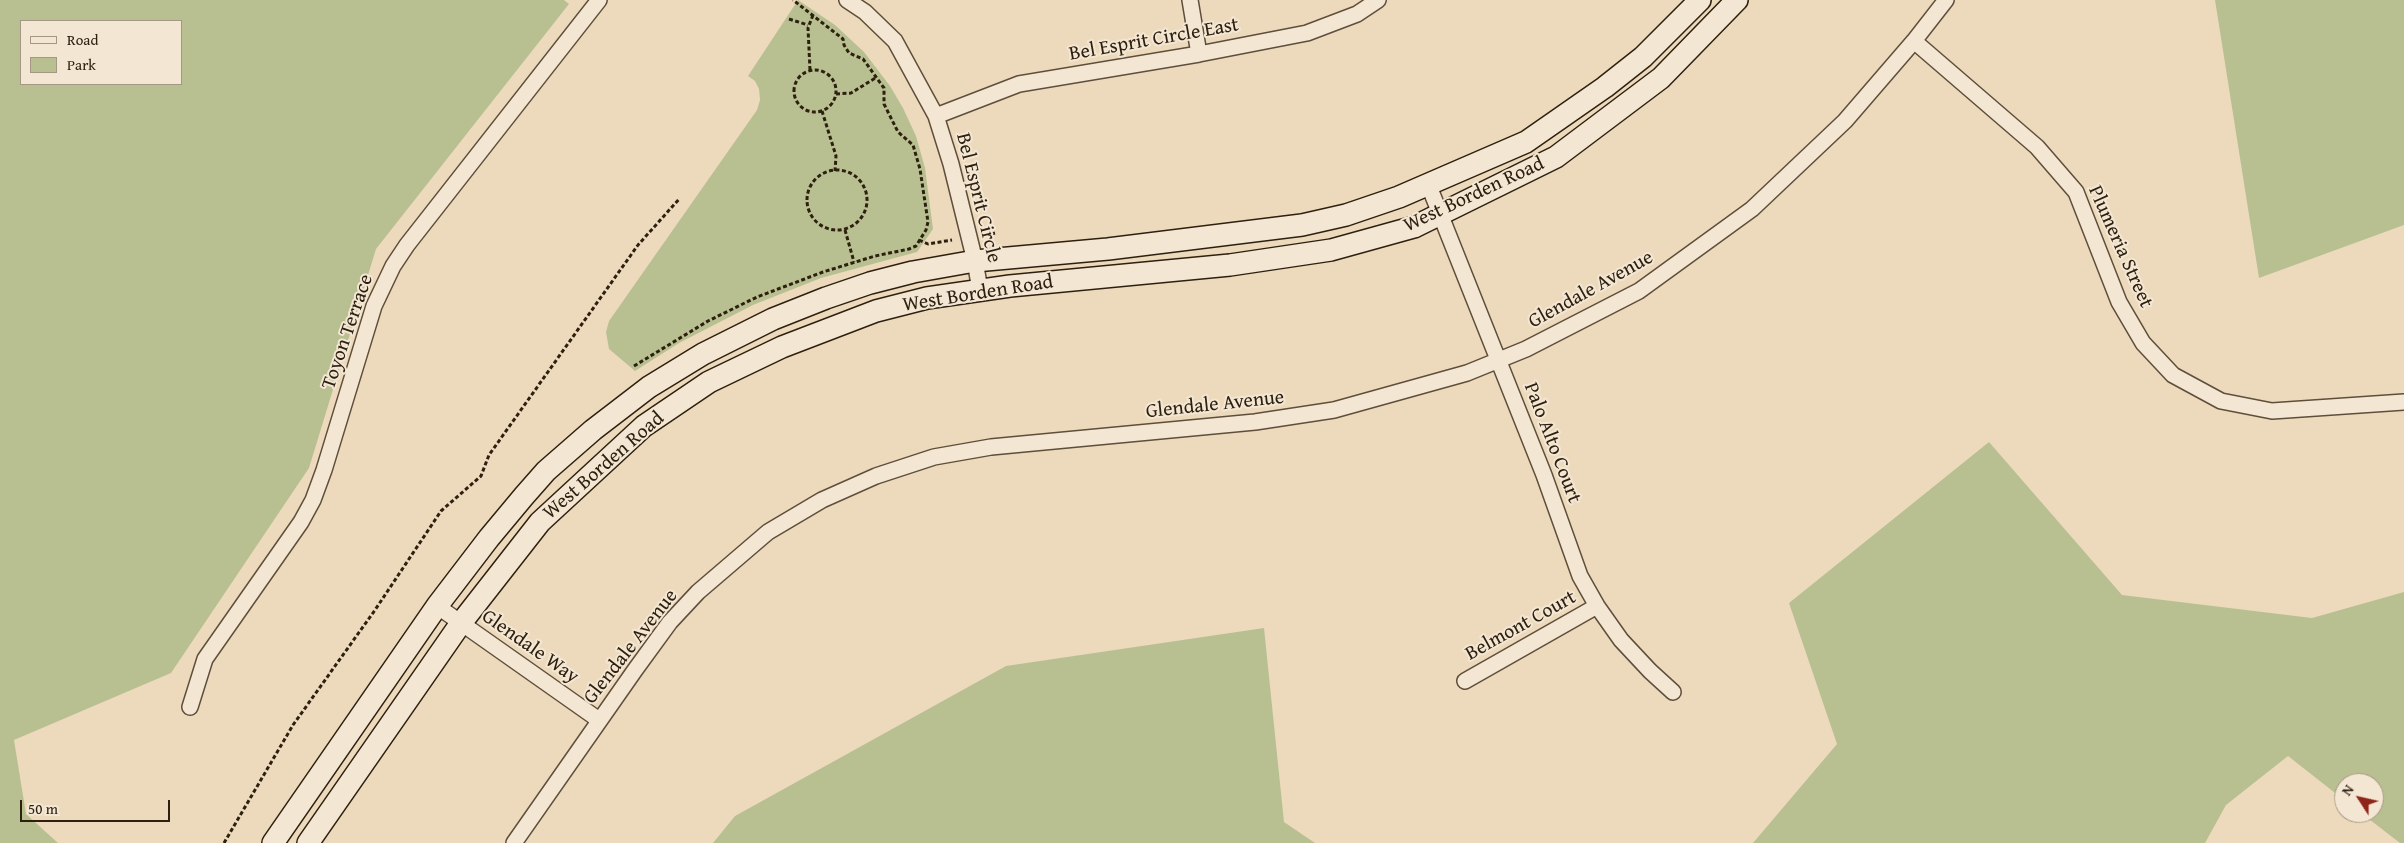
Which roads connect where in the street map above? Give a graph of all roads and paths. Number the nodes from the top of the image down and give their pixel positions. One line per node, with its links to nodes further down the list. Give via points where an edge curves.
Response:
1 (599, 0): 35 (street, Toyon Terrace, via 393,266 374,306 313,500 205,659)
2 (793, 0): 9 (path)
3 (847, 0): 18 (street, Bel Esprit Circle, via 865,12 895,41)
4 (1190, 0): 13 (street)
5 (1378, 0): 13 (street, Bel Esprit Circle East, via 1357,14 1307,33)
6 (1700, 0): 20 (main road, West Borden Road, via 1643,57 1534,136)
7 (1737, 0): 22 (main road, West Borden Road, via 1661,78 1556,157)
8 (1946, 0): 12 (street, Glendale Avenue)
9 (813, 15): 11 (path); 15 (path, via 843,39 849,53 863,59)
10 (789, 19): 11 (path)
11 (808, 24): 14 (path)
12 (1914, 41): 27 (street, Glendale Avenue, via 1845,121 1752,209 1639,291 1548,340); 29 (street, Plumeria Street, via 2037,147 2076,192 2119,302 2143,343 2173,375 2221,401 2272,411)
13 (1199, 54): 18 (street, Bel Esprit Circle East, via 1019,84)
14 (810, 70): 16 (path, via 820,70 829,75 835,84); 17 (path, via 798,80 795,96 805,109)
15 (877, 77): 16 (path, via 851,93); 25 (path, via 884,88 884,104 898,132 913,145 920,169 928,226 916,246 910,249)
16 (836, 94): 17 (path, via 831,105)
17 (822, 111): 19 (path, via 836,156)
18 (936, 116): 24 (street, Bel Esprit Circle)
19 (835, 171): 23 (path, via 846,171 856,177 867,195 862,217); 23 (path, via 814,181 808,192 807,205 812,217 823,227)
20 (1429, 186): 22 (street, Palo Alto Court); 24 (main road, West Borden Road, via 1346,215 1302,225 1108,249)
21 (680, 198): 37 (path, via 638,245 489,455 481,476 441,511 293,725)
22 (1440, 215): 26 (main road, West Borden Road, via 1414,226 1331,250 1230,265); 27 (street, Palo Alto Court)
23 (844, 230): 25 (path)
24 (975, 261): 26 (street, Bel Esprit Circle); 30 (main road, West Borden Road, via 913,272 826,298 773,319 703,354 649,387 546,471)
25 (854, 262): 28 (path, via 757,297 708,321)
26 (980, 290): 32 (main road, West Borden Road, via 927,298 876,311 782,347 709,382 644,426 540,522)
27 (1498, 362): 31 (street, Palo Alto Court, via 1580,576); 36 (street, Glendale Avenue, via 1334,410 1255,422 991,447 934,457 876,476 822,500 768,532 698,592 670,622)
28 (634, 366)
29 (2404, 402)
30 (437, 606): 32 (street, Glendale Way); 38 (main road, West Borden Road)
31 (1597, 606): 33 (street, Belmont Court); 34 (street, Palo Alto Court, via 1622,640)
32 (462, 623): 36 (street, Glendale Way); 39 (main road, West Borden Road)
33 (1465, 681)
34 (1673, 692)
35 (190, 708)
36 (599, 720): 40 (street, Glendale Avenue)
37 (224, 843)
38 (274, 843)
39 (308, 843)
40 (514, 843)

